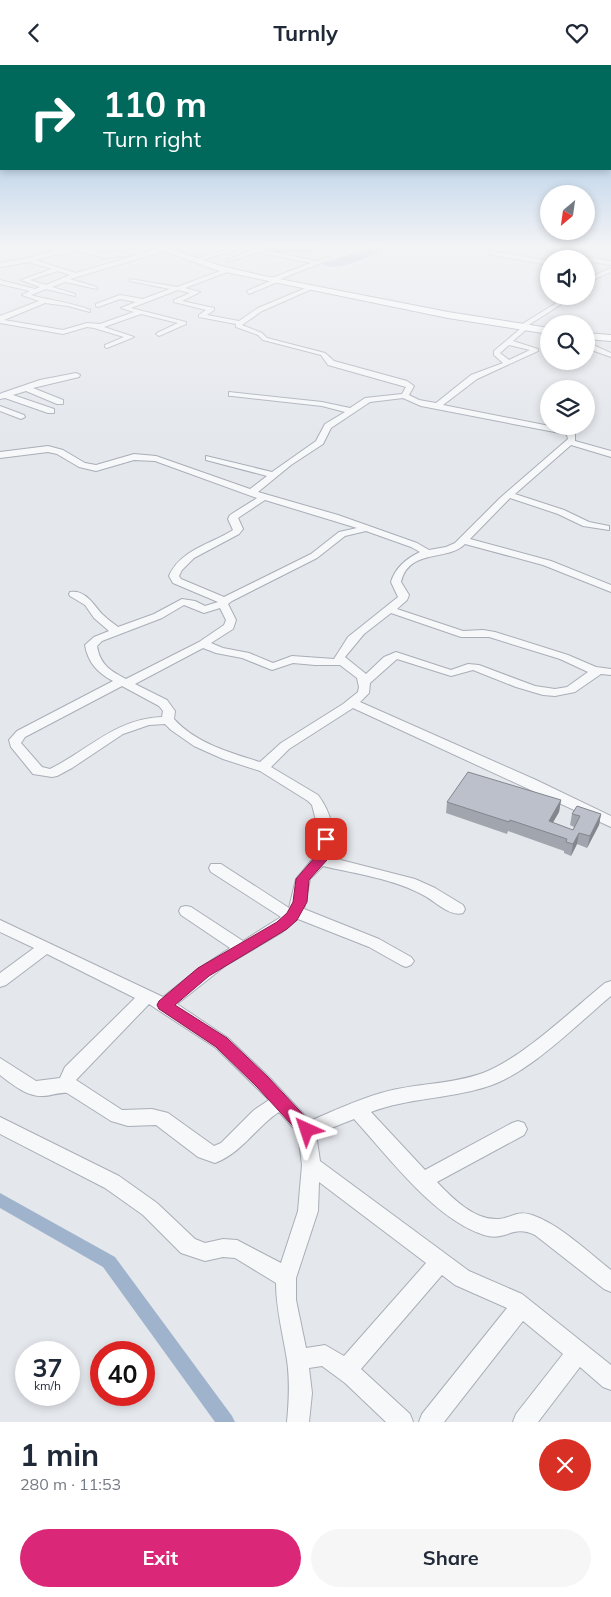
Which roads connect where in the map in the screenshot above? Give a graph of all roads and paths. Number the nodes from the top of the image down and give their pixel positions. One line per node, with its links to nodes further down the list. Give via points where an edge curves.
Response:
1 (27, 308): 10 (street)
2 (81, 308): 8 (street)
3 (125, 308): 9 (street)
4 (209, 308): 11 (street, via 212,309 201,316)
5 (265, 308): 11 (street)
6 (421, 308): 13 (main road)
7 (552, 308): 13 (street)
8 (88, 311)
9 (140, 313): 12 (street); 15 (street, via 184,323)
10 (1, 320): 12 (street, via 61,332 88,325)
11 (239, 323): 27 (street, via 238,327 260,334 265,339 326,356 331,363 404,383 410,388)
12 (97, 327): 19 (street, via 131,337)
13 (523, 327): 14 (main road); 18 (street)
14 (540, 330)
15 (159, 334)
16 (595, 337): 17 (main road)
17 (611, 339)
18 (507, 342): 22 (street, via 496,352 507,361); 22 (street, via 536,350)
19 (107, 346)
20 (595, 349): 21 (street)
21 (611, 355)
22 (506, 364): 29 (street, via 474,377 439,402)
23 (76, 375): 24 (street)
24 (26, 387): 26 (street); 28 (street)
25 (232, 394): 32 (street, via 322,404)
26 (3, 396): 31 (street)
27 (405, 396): 29 (street, via 415,402); 32 (street, via 372,398)
28 (60, 402)
29 (439, 406): 34 (street, via 567,432 573,437)
30 (0, 409): 33 (street)
31 (51, 411)
32 (353, 411): 38 (street, via 324,430 320,442)
33 (20, 417)
34 (570, 442): 36 (street); 40 (street)
35 (0, 455): 39 (street, via 48,449 96,468 143,456)
36 (611, 455)
37 (209, 458): 38 (street)
38 (273, 475): 39 (street)
39 (252, 492): 41 (street)
40 (509, 495): 42 (street, via 586,524); 44 (street)
41 (264, 497): 43 (street, via 335,517); 48 (street, via 234,517 236,532 184,561 175,571 177,581)
42 (609, 526)
43 (364, 529): 45 (street, via 414,545); 48 (street, via 342,534 314,556)
44 (463, 541): 45 (street, via 454,548); 46 (street, via 547,563)
45 (428, 553): 49 (street, via 410,563 398,575 396,582 404,595)
46 (611, 589)
47 (74, 594): 50 (street, via 89,603 98,616)
48 (224, 603): 50 (street, via 204,610 182,602); 51 (street, via 231,624)
49 (388, 609): 52 (street, via 349,642 339,657); 53 (street, via 461,634 491,634 572,660)
50 (116, 631): 56 (street, via 93,642 92,651 99,667)
51 (203, 644): 52 (street, via 245,655 272,667 292,659); 56 (street)
52 (342, 662): 55 (street)
53 (595, 671): 54 (street); 55 (street, via 572,690 548,693 473,666 460,673 450,673 396,655)
54 (611, 672)
55 (364, 681): 57 (street, via 363,693)
56 (123, 683): 58 (street, via 163,703 169,711); 58 (street, via 21,735 15,744 38,771 52,773 120,729 144,721)
57 (353, 703): 59 (street, via 285,747 268,760); 60 (street)
58 (168, 720): 59 (street, via 177,730 202,744)
59 (265, 768): 61 (street, via 319,803 326,839)
60 (611, 822)
61 (320, 860): 63 (street, via 410,883); 65 (street, via 303,879 300,902)
62 (216, 868): 65 (street)
63 (458, 909)
64 (186, 911): 68 (street)
65 (294, 914): 68 (street, via 282,925); 69 (street, via 374,943)
66 (0, 926): 67 (street)
67 (46, 947): 70 (street); 72 (street)
68 (242, 948): 73 (street, via 204,972)
69 (406, 961)
70 (0, 981)
71 (611, 987): 77 (street, via 505,1071 485,1080 382,1100)
72 (147, 996): 73 (street); 75 (street, via 71,1072)
73 (164, 1005): 76 (street, via 222,1043)
74 (0, 1065): 75 (street, via 33,1088)
75 (65, 1085): 76 (street, via 118,1116 155,1116 162,1119 204,1151 216,1155 227,1149 260,1115)
76 (282, 1102): 80 (street)
77 (356, 1110): 80 (street); 82 (street)
78 (0, 1125): 84 (street, via 112,1182 150,1209 188,1246 205,1252 237,1249)
79 (518, 1129): 82 (street)
80 (307, 1130): 81 (street)
81 (311, 1165): 83 (street); 84 (street, via 308,1211)
82 (422, 1181): 85 (street, via 442,1201 475,1224 499,1227 520,1221 542,1229)
83 (440, 1262): 86 (street, via 471,1284 506,1296); 89 (street)
84 (286, 1278): 88 (street, via 286,1300)
85 (611, 1282)
86 (521, 1307): 87 (street); 93 (street)
87 (578, 1352): 90 (street); 94 (street)
88 (298, 1361): 89 (street, via 323,1355); 91 (street, via 301,1393)
89 (345, 1371): 92 (street)
90 (611, 1379)
91 (298, 1422)
92 (402, 1422)
93 (430, 1422)
94 (524, 1422)

